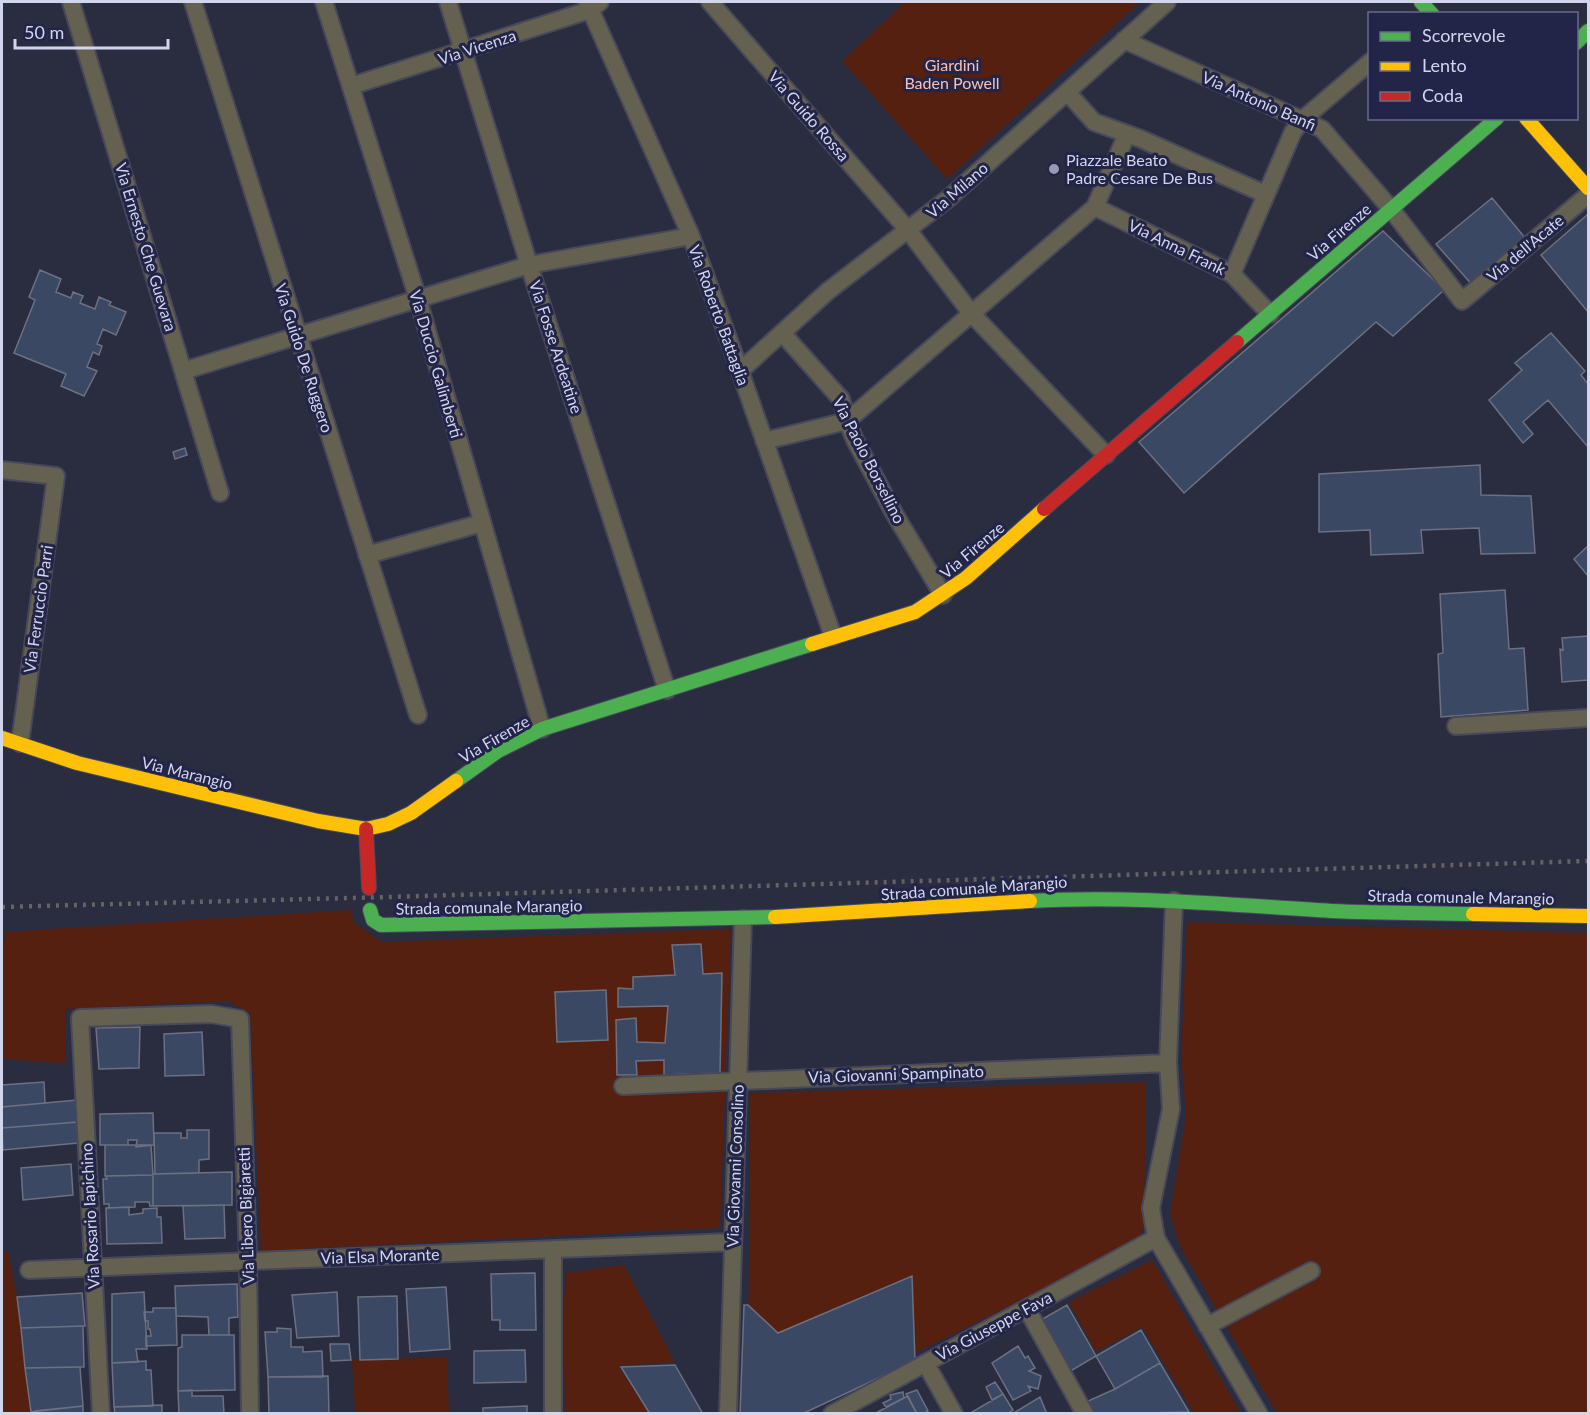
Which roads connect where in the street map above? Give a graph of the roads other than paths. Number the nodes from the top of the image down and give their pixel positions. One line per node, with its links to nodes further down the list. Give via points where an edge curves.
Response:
1 (71, 2): 32 (street, Via Ernesto Che Guevara)
2 (193, 2): 31 (street, Via Guido De Ruggero)
3 (324, 2): 11 (street, Via Duccio Galimberti)
4 (448, 2): 9 (street, Via Fosse Ardeatine)
5 (710, 2): 22 (street, Via Guido Rossa)
6 (1167, 2): 8 (street, Via Milano)
7 (592, 4): 9 (street, Via Vicenza); 23 (street, Via Roberto Battaglia)
8 (1124, 40): 12 (street, Via Milano); 13 (street, Via Antonio Banfi)
9 (463, 51): 11 (street, Via Vicenza); 24 (street, Via Fosse Ardeatine)
10 (1368, 64): 13 (street)
11 (351, 86): 26 (street, Via Duccio Galimberti)
12 (1067, 92): 16 (street, via 1094,122); 22 (street, Via Milano)
13 (1302, 120): 18 (street); 21 (street, Via Antonio Banfi, via 1322,129)
14 (1495, 120): 21 (street, Via Firenze)
15 (1528, 120): 17 (street)
16 (1134, 137): 18 (street); 20 (street)
17 (1588, 188)
18 (1265, 194): 25 (street)
19 (1588, 195): 27 (street, Via dell'Acate)
20 (1100, 209): 25 (street, Via Anna Frank); 29 (street)
21 (1391, 209): 27 (street, Via Antonio Banfi); 28 (street, Via Firenze)
22 (908, 230): 29 (street, Via Guido Rossa); 30 (street, Via Milano, via 828,291)
23 (691, 236): 24 (street); 33 (street, Via Roberto Battaglia)
24 (529, 265): 26 (street); 43 (street, Via Fosse Ardeatine)
25 (1232, 274): 28 (street, Via Anna Frank)
26 (418, 299): 31 (street); 39 (street, Via Duccio Galimberti)
27 (1462, 301)
28 (1270, 314): 36 (street, Via Firenze)
29 (976, 318): 34 (street, via 959,326); 36 (street)
30 (783, 334): 33 (street, Via Milano); 34 (street, Via Paolo Borsellino, via 841,399)
31 (297, 336): 32 (street); 40 (street, Via Guido De Ruggero)
32 (183, 371): 38 (street, Via Ernesto Che Guevara)
33 (740, 371): 35 (street, Via Roberto Battaglia)
34 (847, 421): 35 (street); 41 (street, Via Paolo Borsellino, via 894,513)
35 (765, 441): 42 (street, Via Roberto Battaglia)
36 (1106, 455): 41 (street, Via Firenze)
37 (2, 470): 49 (street, Via Ferruccio Parri, via 56,476)
38 (220, 493)
39 (482, 523): 40 (street); 47 (street, Via Duccio Galimberti)
40 (367, 555): 44 (street, Via Guido De Ruggero)
41 (943, 595): 42 (street, Via Firenze, via 915,612)
42 (832, 636): 43 (street, Via Firenze)
43 (667, 690): 47 (street, Via Firenze)
44 (417, 715)
45 (1588, 718): 46 (street)
46 (1456, 726)
47 (542, 729): 50 (street, Via Firenze, via 498,751 411,813)
48 (2, 738): 49 (street, Via Marangio)
49 (20, 743): 50 (street, Via Marangio, via 77,763)
50 (366, 829): 51 (street)
51 (369, 888)
52 (1174, 901): 54 (street, Strada comunale Marangio, via 1334,911); 55 (street, Strada comunale Marangio, via 1082,898); 57 (street)
53 (370, 910): 55 (street, Strada comunale Marangio, via 373,920 381,925)
54 (1588, 916)
55 (743, 919): 58 (street, Via Giovanni Consolino)
56 (80, 1018): 63 (street, Via Libero Bigiaretti, via 211,1014 240,1020); 64 (street, Via Rosario Iapichino)
57 (1168, 1063): 58 (street, Via Giovanni Spampinato); 60 (street, via 1171,1109 1151,1208)
58 (737, 1081): 59 (street, Via Giovanni Spampinato); 61 (street, Via Giovanni Consolino)
59 (623, 1086)
60 (1156, 1238): 67 (street, Via Giuseppe Fava); 68 (street)
61 (732, 1242): 62 (street, Via Elsa Morante); 73 (street, Via Giovanni Consolino)
62 (553, 1250): 63 (street, Via Elsa Morante); 72 (street)
63 (248, 1261): 64 (street, Via Elsa Morante); 71 (street, Via Libero Bigiaretti)
64 (93, 1268): 65 (street, Via Elsa Morante); 70 (street, Via Rosario Iapichino)
65 (29, 1270)
66 (1311, 1271): 68 (street)
67 (1027, 1309): 69 (street, Via Giuseppe Fava); 76 (street)
68 (1207, 1326): 77 (street)
69 (926, 1364): 74 (street, Via Giuseppe Fava); 75 (street)
70 (101, 1413)
71 (250, 1413)
72 (553, 1413)
73 (728, 1413)
74 (832, 1413)
75 (954, 1413)
76 (1085, 1413)
77 (1259, 1413)

